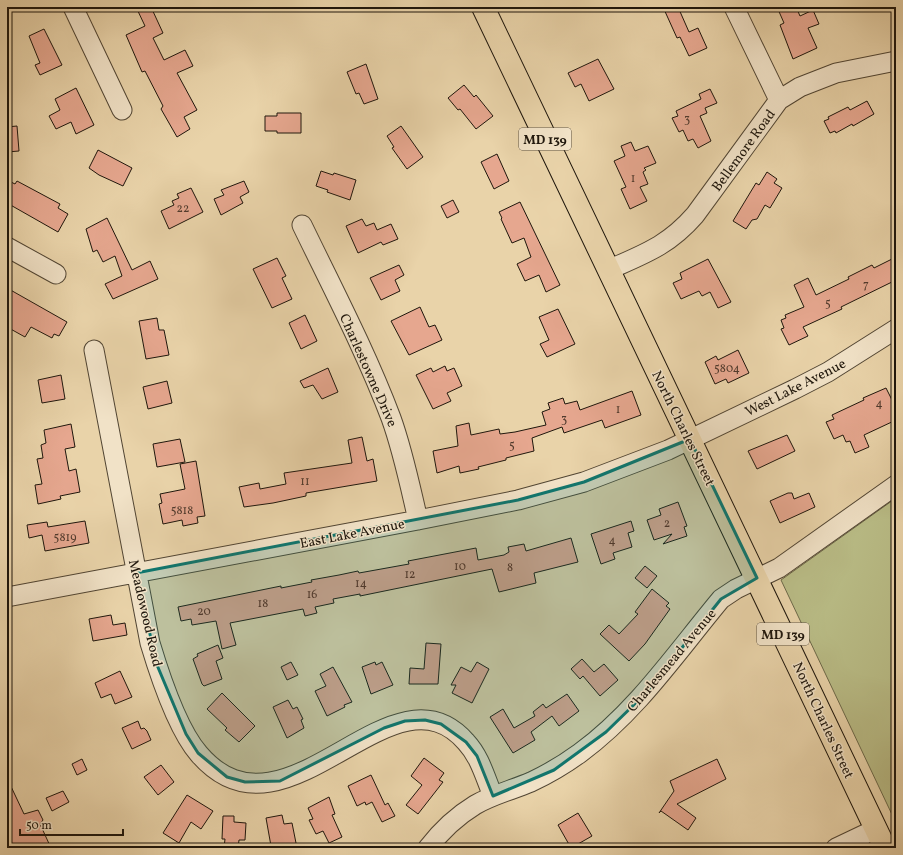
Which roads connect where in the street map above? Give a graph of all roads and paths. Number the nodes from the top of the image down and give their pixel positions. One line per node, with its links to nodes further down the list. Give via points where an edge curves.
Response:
1 (73, 7): 6 (street)
2 (483, 7): 9 (main road, North Charles Street / MD 139)
3 (734, 7): 5 (street)
4 (896, 61): 5 (street, Bellemore Road, via 836,73 800,87)
5 (779, 100): 9 (street, Bellemore Road, via 682,229 670,240)
6 (122, 110)
7 (302, 225): 15 (street, Charlestowne Drive, via 391,419)
8 (7, 247): 10 (street)
9 (608, 270): 13 (main road, North Charles Street / MD 139)
10 (56, 274)
11 (896, 328): 13 (street, West Lake Avenue, via 828,372)
12 (94, 350): 16 (street, Meadowood Road)
13 (690, 439): 15 (street, East Lake Avenue, via 661,453 584,482 518,500); 17 (main road, North Charles Street / MD 139)
14 (896, 486): 17 (street, Charlesmead Avenue, via 779,568)
15 (418, 520): 16 (street, East Lake Avenue)
16 (136, 573): 18 (street, East Lake Avenue); 19 (street, Meadowood Road, via 150,643 186,734 198,753 211,766 228,777 263,784 280,782 384,728 405,721 425,720 456,732 466,742 477,756)
17 (757, 578): 19 (street, Charlesmead Avenue, via 721,599 645,694 606,732 554,770); 20 (main road, North Charles Street / MD 139)
18 (7, 598)
19 (493, 796): 21 (street, Charlesmead Avenue, via 459,816)
20 (880, 839): 22 (street)
21 (428, 848)
22 (836, 848)

